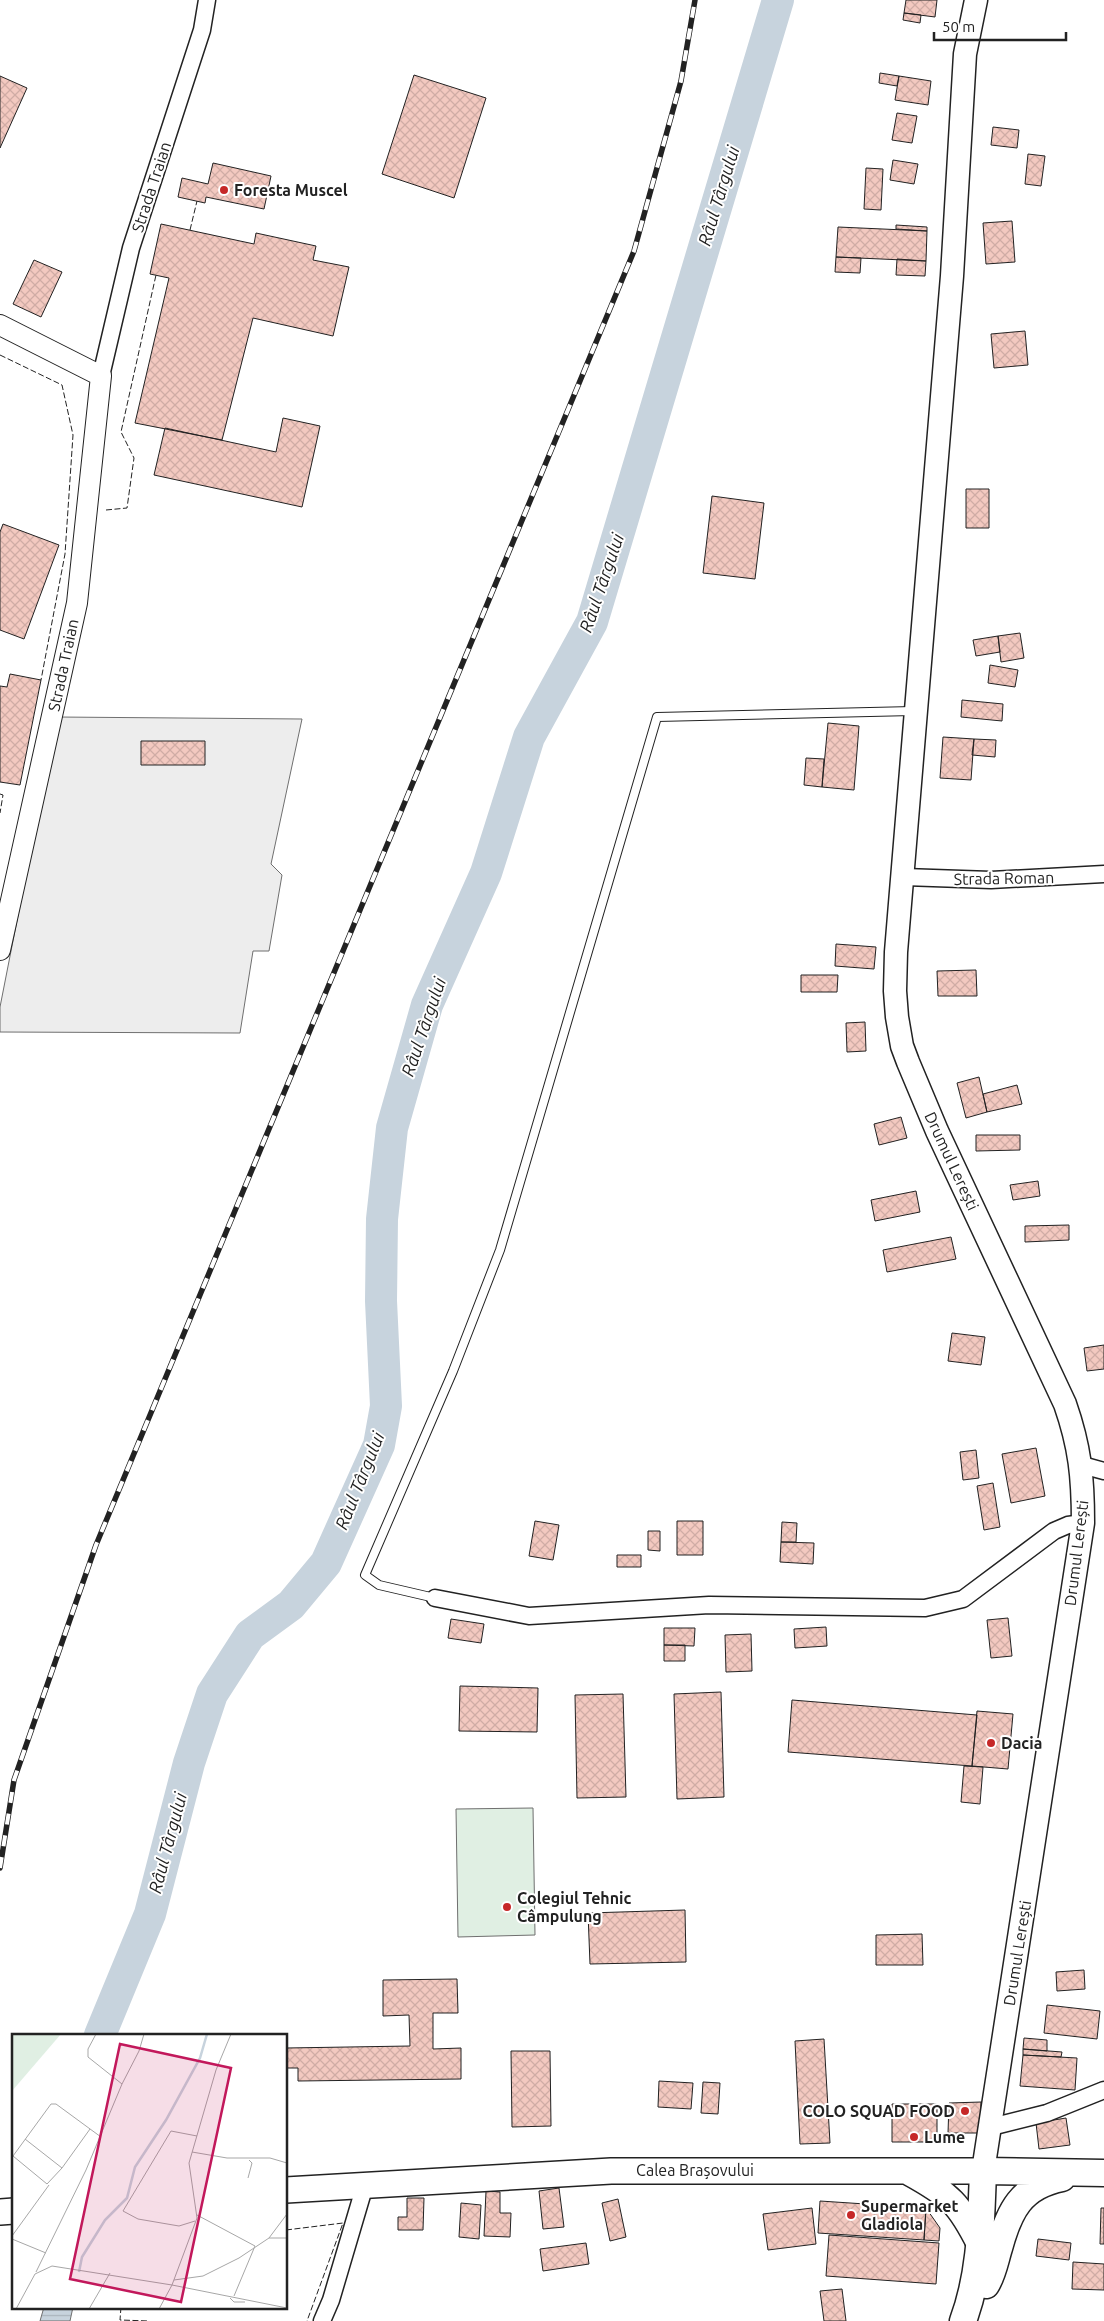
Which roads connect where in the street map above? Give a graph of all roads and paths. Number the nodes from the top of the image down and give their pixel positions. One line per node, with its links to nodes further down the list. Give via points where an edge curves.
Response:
1 (208, 0): 4 (street, Strada Traian, via 202,30 132,248)
2 (976, 0): 5 (main road, Drumul Lerești, via 965,54 952,276)
3 (0, 326): 4 (street)
4 (101, 376): 8 (street, Strada Traian, via 77,602)
5 (918, 710): 7 (main road, Drumul Lerești); 13 (lane, via 657,717 500,1250 453,1371 365,1575 379,1585)
6 (1104, 874): 7 (street, Strada Roman, via 991,880)
7 (904, 877): 10 (main road, Drumul Lerești, via 895,991 902,1046 937,1131 1056,1382 1075,1433)
8 (4, 916): 9 (street, Strada Traian)
9 (0, 950)
10 (1082, 1465): 11 (street); 12 (main road, Drumul Lerești)
11 (1104, 1471)
12 (1083, 1523): 13 (street, via 1054,1531 963,1599 925,1608 709,1605 529,1616); 15 (main road, Drumul Lerești)
13 (435, 1598)
14 (1104, 2090): 15 (street, via 1047,2113)
15 (991, 2127): 17 (main road, Drumul Lerești)
16 (910, 2172): 17 (main road, Calea Brașovului); 19 (main road, Calea Brașovului, via 611,2171); 21 (main road, via 948,2195 966,2216)
17 (983, 2172): 18 (highway, Calea Brașovului); 21 (highway)
18 (1096, 2173): 22 (highway, via 1052,2180 1031,2188 1014,2206 991,2276)
19 (365, 2185): 20 (main road, Calea Brașovului); 23 (street)
20 (288, 2190)
21 (980, 2245): 22 (highway, via 975,2283)
22 (964, 2318)
23 (322, 2321)

